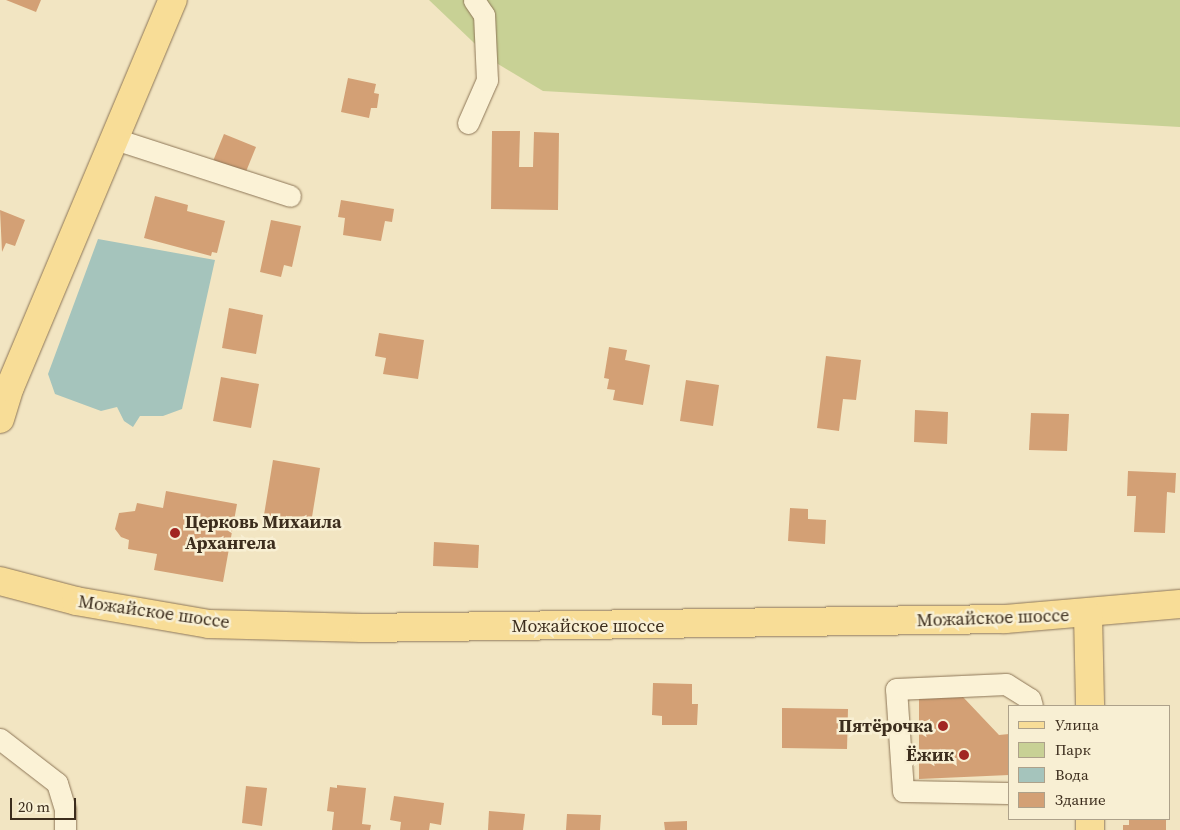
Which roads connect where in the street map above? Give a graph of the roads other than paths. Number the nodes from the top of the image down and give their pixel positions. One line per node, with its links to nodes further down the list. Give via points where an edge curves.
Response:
1 (173, 0): 4 (main road)
2 (474, 0): 3 (street, via 484,15 487,80)
3 (468, 123)
4 (115, 139): 5 (street); 6 (main road)
5 (290, 196)
6 (0, 419)
7 (0, 581): 9 (main road, Можайское шоссе, via 76,601 209,624 362,628 749,625)
8 (1180, 604): 9 (main road, Можайское шоссе)
9 (1088, 615): 11 (main road)
10 (1032, 705): 13 (street, via 1030,699 1006,684 896,689 903,791)
11 (1090, 705)
12 (0, 739): 14 (street, via 57,782 65,810)
13 (1008, 793)
14 (65, 830)

